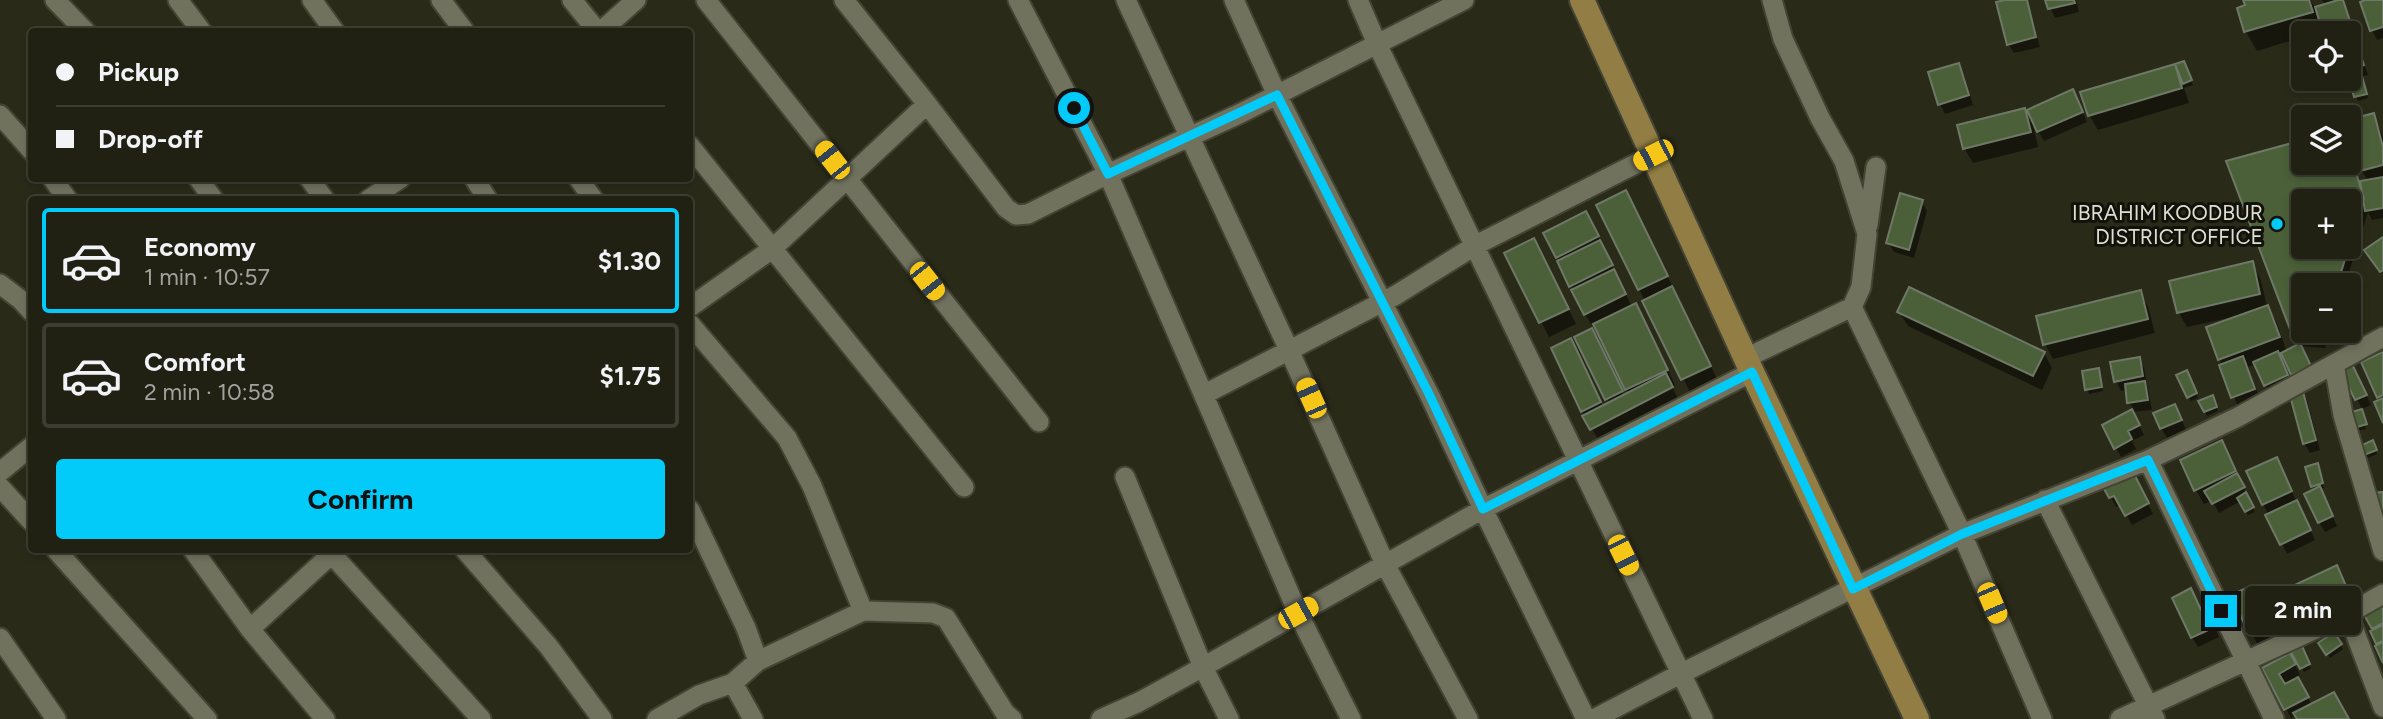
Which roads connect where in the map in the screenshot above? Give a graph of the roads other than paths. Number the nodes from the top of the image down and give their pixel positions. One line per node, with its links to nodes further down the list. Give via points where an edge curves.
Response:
1 (55, 0): 16 (street)
2 (178, 0): 17 (street)
3 (312, 0): 18 (street)
4 (441, 0): 19 (street)
5 (572, 0): 20 (street)
6 (636, 0): 21 (street)
7 (706, 0): 32 (street)
8 (844, 0): 24 (street)
9 (1018, 0): 31 (street)
10 (1126, 0): 26 (street)
11 (1234, 0): 23 (street)
12 (1358, 0): 22 (street)
13 (1464, 0): 22 (street)
14 (1582, 0): 29 (main road)
15 (1772, 0): 35 (street, via 1783,39 1844,161)
16 (82, 28)
17 (199, 28)
18 (332, 28)
19 (462, 28)
20 (596, 28)
21 (604, 28)
22 (1377, 44): 23 (street); 36 (street)
23 (1277, 95): 26 (street); 39 (street)
24 (927, 104): 31 (street, via 1016,215 1028,214); 32 (street)
25 (0, 115): 27 (street)
26 (1189, 138): 31 (street); 45 (street)
27 (28, 146)
28 (693, 150): 37 (street)
29 (1653, 155): 36 (street); 47 (main road)
30 (1876, 167): 35 (street)
31 (1108, 174): 48 (street)
32 (847, 181): 37 (street); 49 (street)
33 (395, 182): 34 (street)
34 (374, 196)
35 (1867, 234): 41 (street, via 1861,287)
36 (1476, 245): 39 (street); 52 (street)
37 (772, 249): 40 (street); 56 (street)
38 (0, 284): 42 (street)
39 (1382, 302): 45 (street); 58 (street)
40 (693, 305)
41 (1852, 307): 47 (street); 61 (street)
42 (28, 308)
43 (693, 328): 71 (street, via 787,438 812,486)
44 (2383, 337): 46 (street)
45 (1289, 350): 48 (street); 68 (street)
46 (2334, 364): 53 (street); 62 (street, via 2343,415)
47 (1749, 365): 52 (street); 69 (main road)
48 (1205, 394): 72 (street)
49 (1039, 422)
50 (28, 448): 51 (street)
51 (5, 459)
52 (1577, 460): 58 (street); 79 (street)
53 (2148, 460): 57 (street); 77 (street)
54 (1125, 477): 78 (street)
55 (0, 487): 60 (street)
56 (964, 487)
57 (2045, 500): 61 (street); 82 (street)
58 (1483, 509): 68 (street); 95 (street)
59 (693, 516): 76 (street)
60 (28, 518)
61 (1962, 534): 69 (street); 99 (street)
62 (2383, 551)
63 (59, 553): 84 (street)
64 (194, 553): 74 (street)
65 (329, 553): 74 (street)
66 (333, 553): 86 (street)
67 (468, 553): 87 (street, via 549,647)
68 (1386, 566): 72 (street); 94 (street)
69 (1853, 589): 79 (street); 98 (main road)
70 (2383, 594): 73 (street)
71 (863, 611): 76 (street); 90 (street, via 933,613 946,618)
72 (1298, 613): 78 (street); 93 (street)
73 (2348, 614): 77 (street); 81 (street)
74 (250, 629): 85 (street)
75 (0, 638): 83 (street)
76 (758, 661): 80 (street)
77 (2245, 662): 82 (street); 101 (street)
78 (1203, 667): 91 (street); 92 (street)
79 (1680, 674): 96 (street); 97 (street)
80 (733, 683): 88 (street, via 699,695); 89 (street)
81 (2383, 707)
82 (2152, 713): 100 (street)
83 (56, 719)
84 (207, 719)
85 (325, 719)
86 (481, 719)
87 (602, 719)
88 (657, 719)
89 (753, 719)
90 (1012, 719)
91 (1101, 719)
92 (1229, 719)
93 (1351, 719)
94 (1468, 719)
95 (1586, 719)
96 (1594, 719)
97 (1703, 719)
98 (1917, 719)
99 (2042, 719)
100 (2120, 719)
101 (2274, 719)

